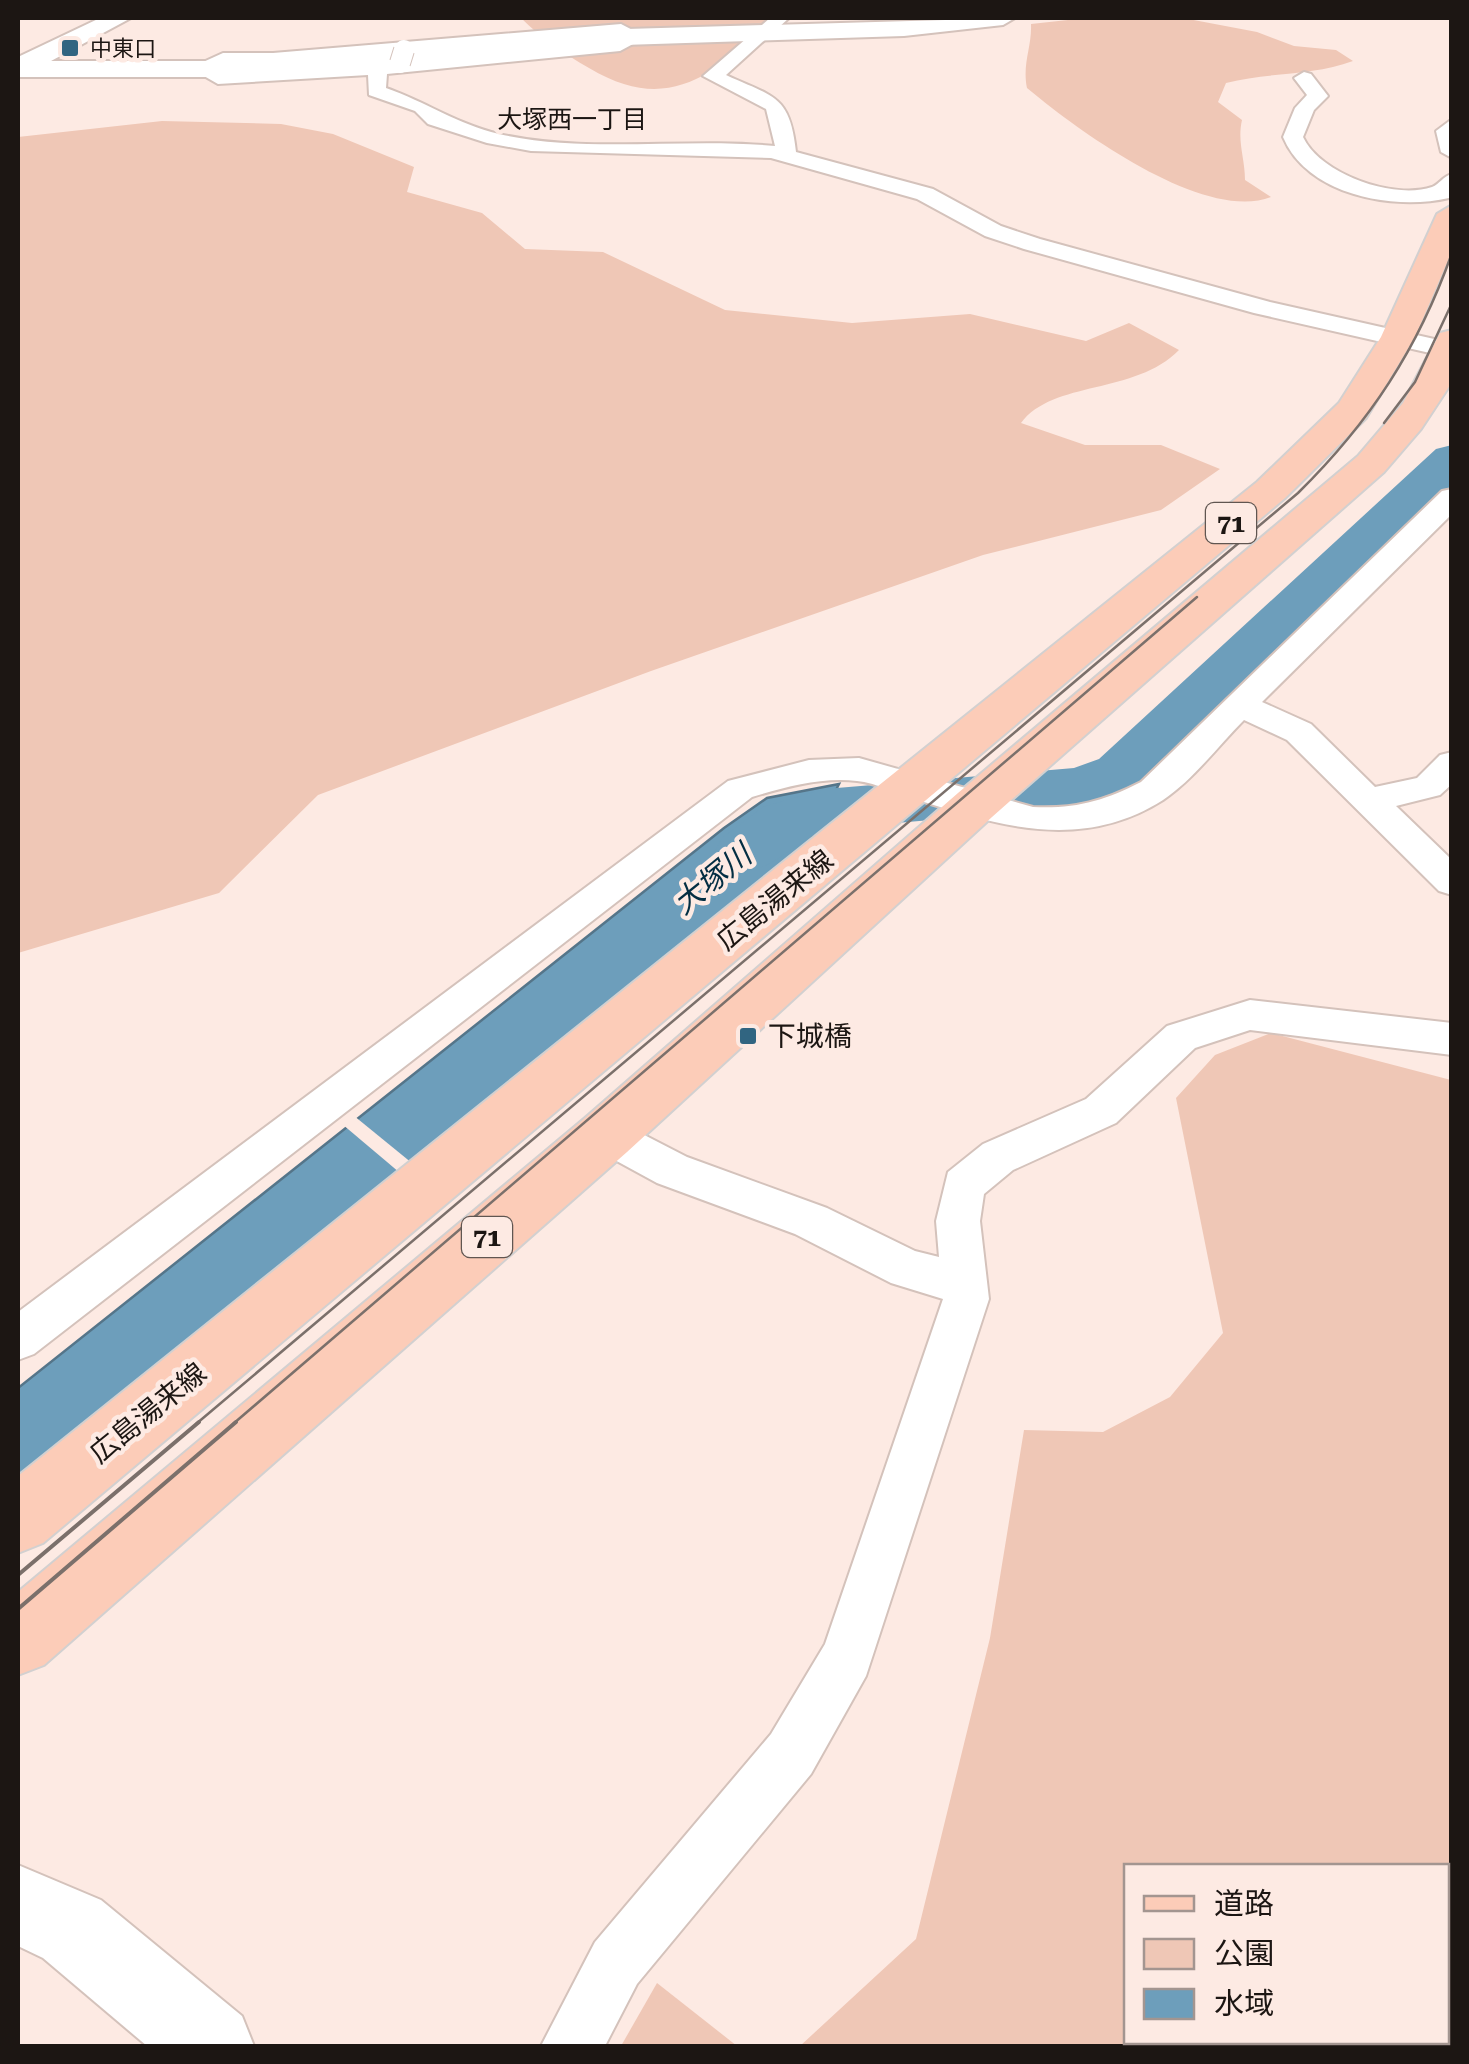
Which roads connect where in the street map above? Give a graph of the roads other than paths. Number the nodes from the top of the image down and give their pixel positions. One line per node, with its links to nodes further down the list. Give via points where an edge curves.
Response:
1 (118, 18): 7 (street)
2 (780, 18): 4 (street)
3 (1004, 18): 4 (street)
4 (759, 35): 5 (street); 12 (street, via 714,76 758,90 772,102 784,119)
5 (637, 37): 6 (street, via 620,45); 8 (street)
6 (397, 59): 8 (street, via 223,60); 8 (street, via 218,78); 12 (street, via 376,91 494,140)
7 (18, 68): 8 (street)
8 (200, 68)
9 (1304, 78): 13 (street, via 1318,96 1293,137 1298,150 1325,172 1377,196 1441,192)
10 (1452, 126): 11 (street, via 1446,131)
11 (1452, 152)
12 (786, 156): 15 (street, via 925,194 1032,244 1263,308)
13 (1452, 180)
14 (1452, 214): 15 (main road, 広島湯来線 / 71)
15 (1398, 337): 16 (street); 20 (main road, 広島湯来線 / 71, via 1353,410 1271,490)
16 (1450, 347): 20 (main road, 広島湯来線 / 71, via 1410,424 1371,464 1029,759)
17 (1452, 497): 18 (street)
18 (1239, 705): 20 (street, via 1153,790 1116,813 1066,822 1021,818); 21 (street, via 1298,732)
19 (1452, 763): 21 (street, via 1428,787)
20 (930, 793): 24 (main road, 広島湯来線 / 71); 26 (street, via 856,768 794,772 740,789); 27 (main road, 広島湯来線 / 71, via 852,837)
21 (1368, 800): 22 (street)
22 (1452, 882)
23 (1452, 1038): 25 (street, via 1250,1015 1181,1037 1101,1111 998,1157 963,1185 958,1221)
24 (606, 1134): 25 (street, via 672,1170 811,1221 907,1270); 28 (main road, 広島湯来線 / 71)
25 (964, 1283): 31 (street, via 966,1300 847,1657 791,1754 616,1963)
26 (18, 1338)
27 (18, 1519)
28 (18, 1639)
29 (18, 1905): 30 (street, via 72,1930)
30 (212, 2046)
31 (572, 2046)

